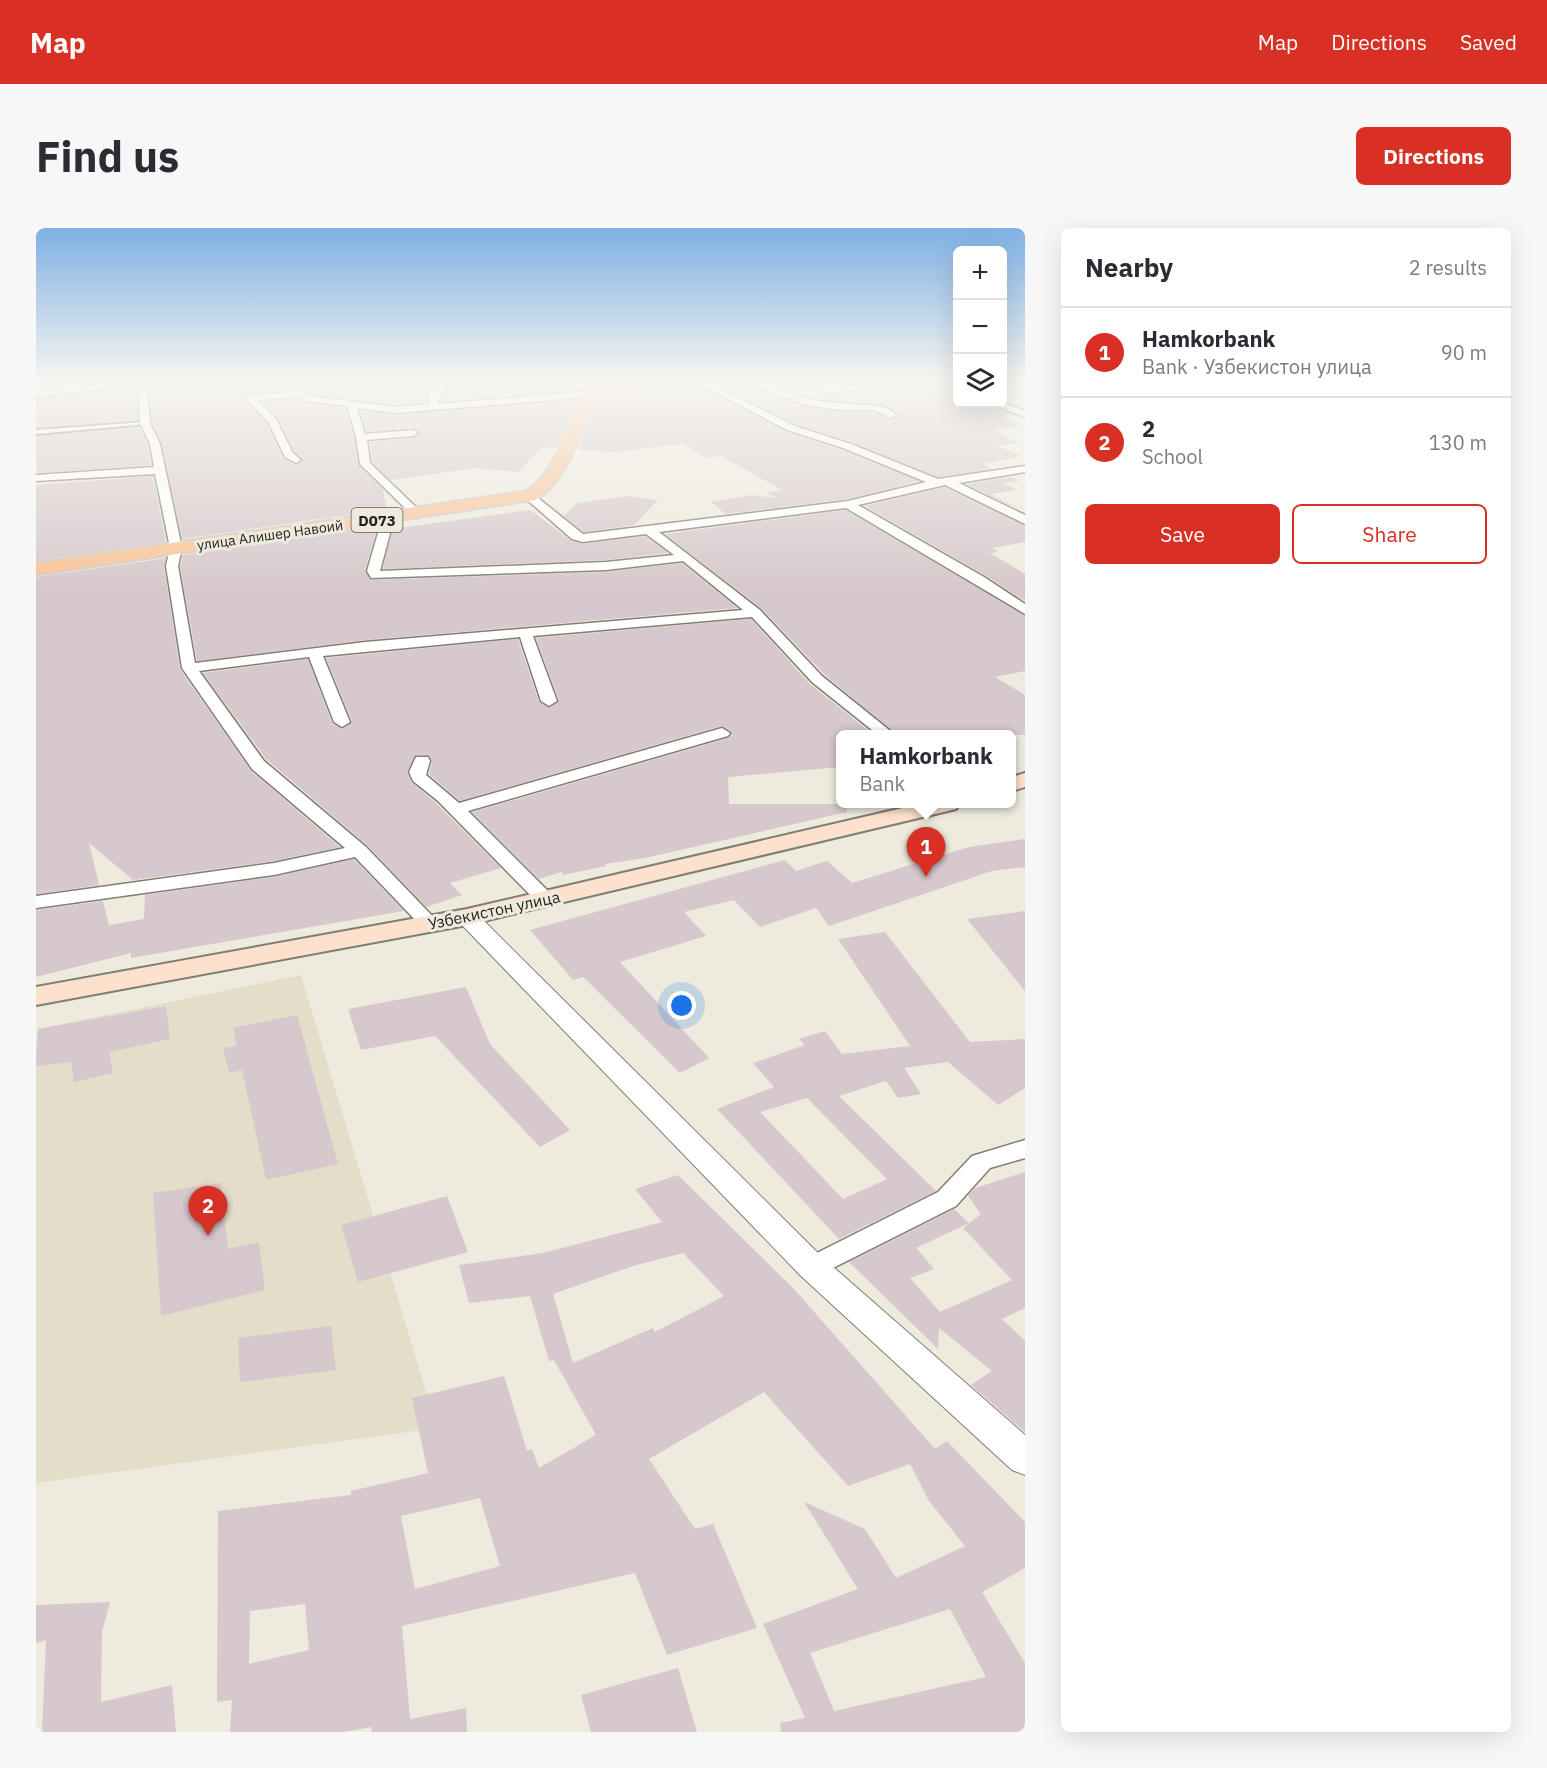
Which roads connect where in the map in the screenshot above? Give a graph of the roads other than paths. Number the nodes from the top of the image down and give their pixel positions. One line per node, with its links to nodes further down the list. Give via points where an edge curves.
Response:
1 (156, 453): 8 (street)
2 (288, 453): 6 (street)
3 (363, 453): 13 (street, via 365,464)
4 (563, 453): 11 (main road, via 553,475 541,490)
5 (866, 453): 10 (street)
6 (296, 460)
7 (1025, 469): 10 (street)
8 (159, 470): 9 (street); 17 (street)
9 (36, 478)
10 (942, 483): 12 (street); 15 (street)
11 (529, 496): 13 (main road, улица Алишер Навоий / D073); 16 (street, via 583,538)
12 (848, 504): 16 (street); 20 (street)
13 (417, 514): 14 (main road, улица Алишер Навоий / D073)
14 (381, 520): 17 (main road, улица Алишер Навоий / D073); 18 (street, via 384,533 373,572 376,575 606,566)
15 (1025, 520)
16 (648, 530): 18 (street)
17 (176, 548): 19 (main road, улица Алишер Навоий / D073); 24 (street, via 172,566)
18 (686, 557): 21 (street)
19 (36, 569)
20 (1025, 610)
21 (755, 614): 22 (street); 27 (street, via 817,679)
22 (525, 632): 23 (street); 25 (street)
23 (314, 652): 24 (street); 26 (street)
24 (189, 668): 32 (street, via 258,765)
25 (549, 701)
26 (342, 722)
27 (880, 730)
28 (722, 733): 31 (street)
29 (422, 761): 31 (street, via 419,777)
30 (931, 808): 33 (main road, Узбекистон улица)
31 (456, 809): 33 (street)
32 (359, 851): 34 (street, via 274,869); 36 (street)
33 (545, 899): 35 (main road, Узбекистон улица)
34 (36, 902)
35 (467, 917): 36 (main road, Узбекистон улица); 39 (street)
36 (430, 924): 37 (main road, Узбекистон улица)
37 (36, 996)
38 (1025, 1149): 39 (street, via 981,1162 947,1199)
39 (812, 1266): 40 (street)
40 (1025, 1458)

